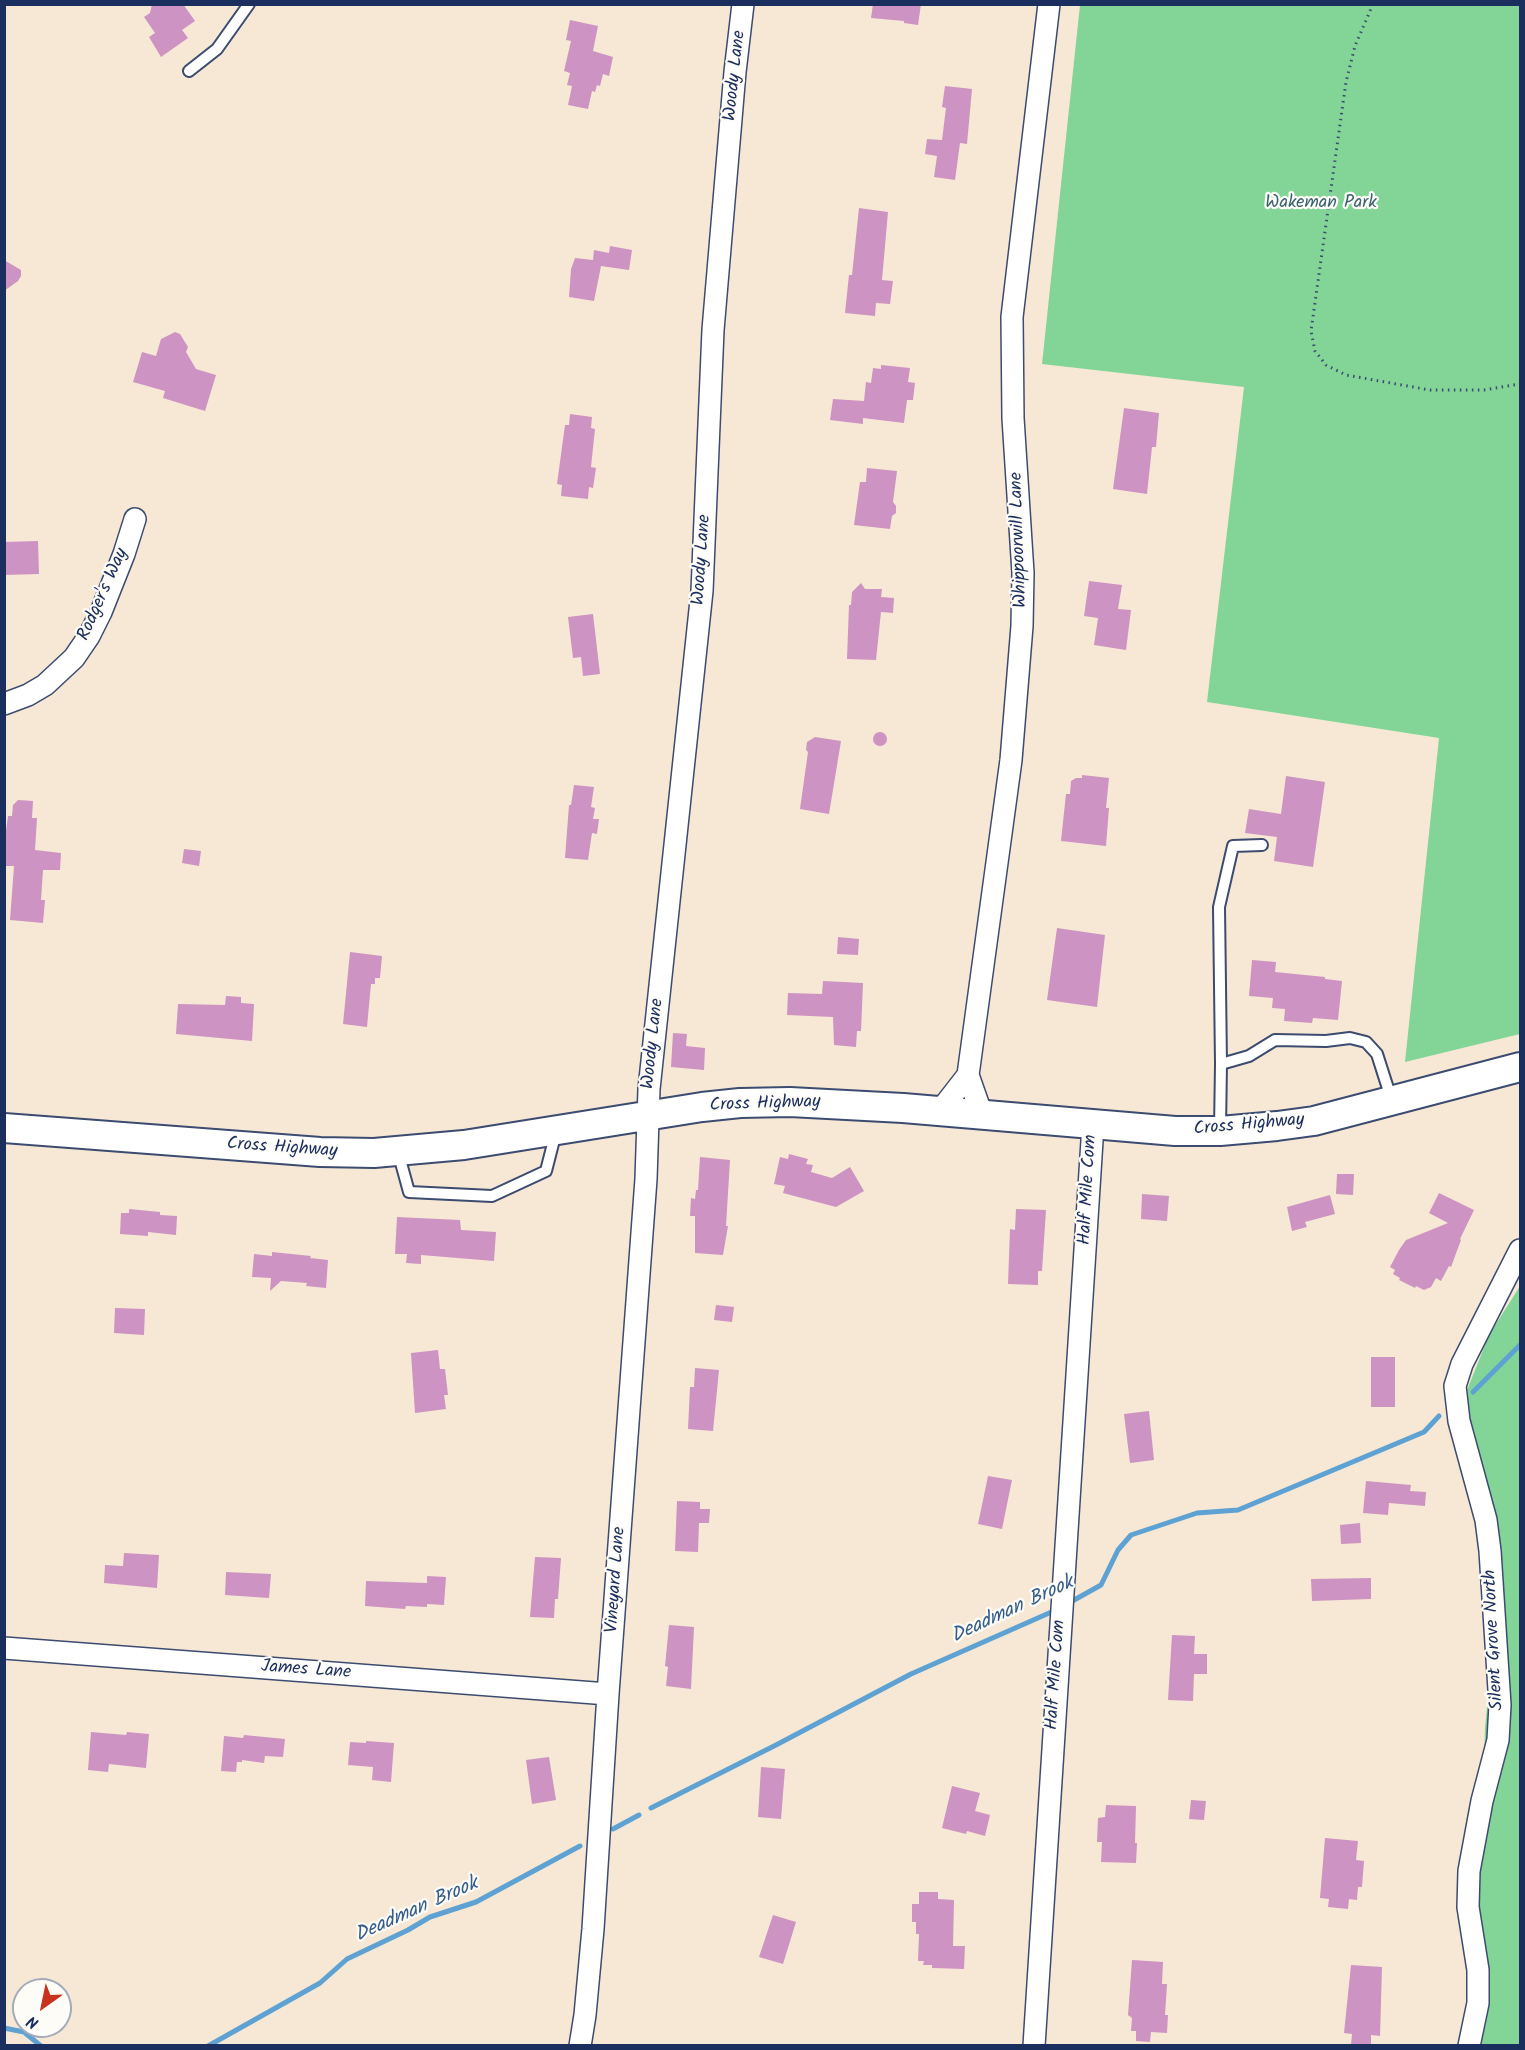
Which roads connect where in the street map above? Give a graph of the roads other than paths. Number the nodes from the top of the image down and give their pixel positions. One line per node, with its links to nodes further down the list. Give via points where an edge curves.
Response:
1 (249, 4): 4 (lane, via 217,49)
2 (743, 4): 13 (street, Woody Lane, via 713,330 702,591)
3 (1049, 4): 10 (street, Whippoorwill Lane, via 1012,316 1013,418 1023,573 1020,654 1011,760)
4 (189, 70)
5 (135, 519): 6 (street, Rodger's Way, via 101,612 74,658 45,685)
6 (4, 704)
7 (1262, 845): 8 (lane, via 1233,846 1219,907)
8 (1221, 1064): 11 (lane, via 1250,1056 1275,1040 1350,1038 1366,1042 1377,1054); 18 (lane)
9 (1521, 1067): 11 (street, Cross Highway)
10 (968, 1075): 12 (street); 14 (street, Whippoorwill Lane)
11 (1392, 1101): 18 (street, Cross Highway, via 1314,1120)
12 (940, 1111): 13 (street, Cross Highway, via 768,1102); 14 (street, Cross Highway)
13 (649, 1115): 17 (street, Cross Highway); 22 (street, Vineyard Lane)
14 (982, 1115): 15 (street, Cross Highway)
15 (1093, 1125): 18 (street, Cross Highway); 24 (street, Half Mile Com)
16 (4, 1128): 19 (street, Cross Highway, via 320,1152)
17 (556, 1131): 19 (street, Cross Highway); 19 (lane, via 546,1171 492,1196 409,1192)
18 (1220, 1131)
19 (398, 1152)
20 (1521, 1250): 25 (street, Silent Grove North, via 1462,1364 1455,1386 1487,1530 1500,1705 1498,1740 1469,1871 1468,1907 1478,1970 1478,2003)
21 (4, 1648): 22 (street, James Lane)
22 (608, 1694): 23 (street, Vineyard Lane, via 590,1964)
23 (580, 2046)
24 (1034, 2046)
25 (1469, 2046)

